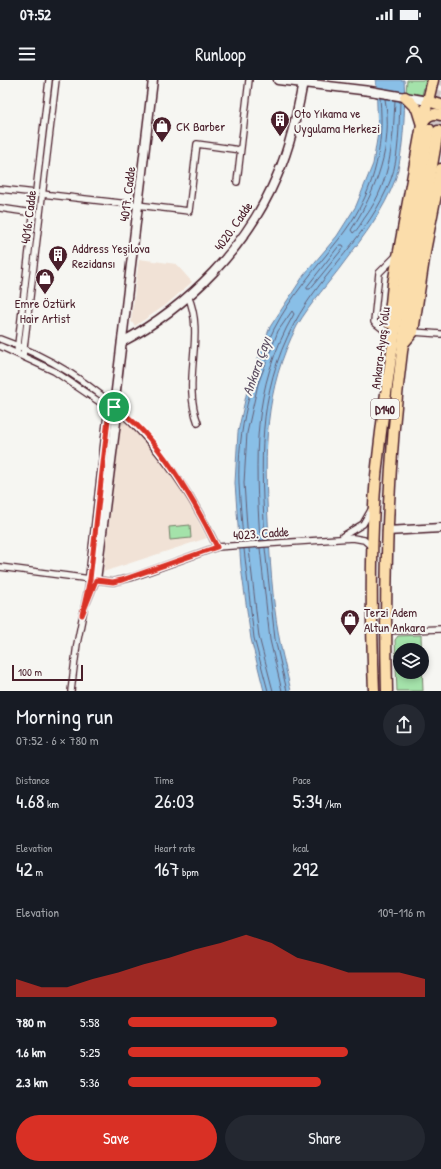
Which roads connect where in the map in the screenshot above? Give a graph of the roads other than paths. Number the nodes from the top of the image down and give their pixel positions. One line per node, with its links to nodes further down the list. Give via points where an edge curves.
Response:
1 (49, 80): 18 (street, 4016. Cadde)
2 (56, 80): 18 (street, 4016. Cadde)
3 (154, 80): 20 (street, 4017. Cadde)
4 (248, 80): 13 (street)
5 (278, 80): 7 (street)
6 (432, 80): 9 (highway)
7 (303, 83): 8 (street); 24 (street, 4020. Cadde, via 285,156 265,202 233,249)
8 (405, 97): 9 (street); 12 (highway, via 417,109)
9 (428, 101): 10 (highway); 12 (highway)
10 (441, 105)
11 (441, 115): 12 (highway, via 429,115 424,119)
12 (430, 129): 23 (highway); 31 (highway, Ankara-Ayaş Yolu / D140); 34 (highway, Ankara-Ayaş Yolu / D140)
13 (240, 150): 15 (street); 20 (street, via 197,144 189,211)
14 (441, 169): 16 (highway)
15 (237, 182)
16 (440, 185): 19 (highway)
17 (0, 189): 18 (street)
18 (39, 194): 20 (street); 22 (street, 4016. Cadde); 33 (street, 4016. Cadde)
19 (438, 203): 25 (highway, via 426,246)
20 (138, 206): 29 (street, 4017. Cadde)
21 (0, 208): 22 (street)
22 (33, 213): 30 (street, 4016. Cadde)
23 (398, 255): 26 (highway); 26 (street, via 379,273 374,322)
24 (188, 296): 29 (street, 4020. Cadde, via 147,328); 38 (street, via 196,321 190,384 194,414)
25 (414, 332): 27 (street); 31 (highway)
26 (388, 333): 34 (highway)
27 (441, 334)
28 (0, 339): 30 (street)
29 (122, 342): 37 (street, 4017. Cadde)
30 (18, 345): 33 (street); 35 (street, 4016. Cadde)
31 (402, 345): 41 (highway, Ankara-Ayaş Yolu / D140)
32 (0, 346): 35 (street)
33 (24, 348): 36 (street, 4016. Cadde); 37 (street, via 84,382)
34 (392, 352): 39 (highway, Ankara-Ayaş Yolu / D140, via 376,476)
35 (17, 353): 36 (street)
36 (23, 356): 37 (street, via 54,371 101,403)
37 (114, 407): 43 (street, via 140,430 168,464 202,514); 46 (street, 4017. Cadde, via 108,419)
38 (198, 423)
39 (375, 504): 42 (street, 4023. Cadde, via 363,524); 44 (highway, Ankara-Ayaş Yolu / D140)
40 (441, 528): 41 (street)
41 (387, 531): 48 (highway, Ankara-Ayaş Yolu / D140)
42 (338, 538): 43 (street, 4023. Cadde); 44 (street, 4023. Cadde, via 365,541)
43 (217, 547): 46 (street, 4023. Cadde, via 122,580)
44 (372, 548): 50 (highway, Ankara-Ayaş Yolu / D140)
45 (0, 567): 46 (street, 4023. Cadde)
46 (93, 580): 49 (street, 4017. Cadde, via 82,615)
47 (441, 629): 48 (street)
48 (386, 631): 51 (highway, Ankara-Ayaş Yolu / D140)
49 (71, 691)
50 (374, 691)
51 (387, 691)

